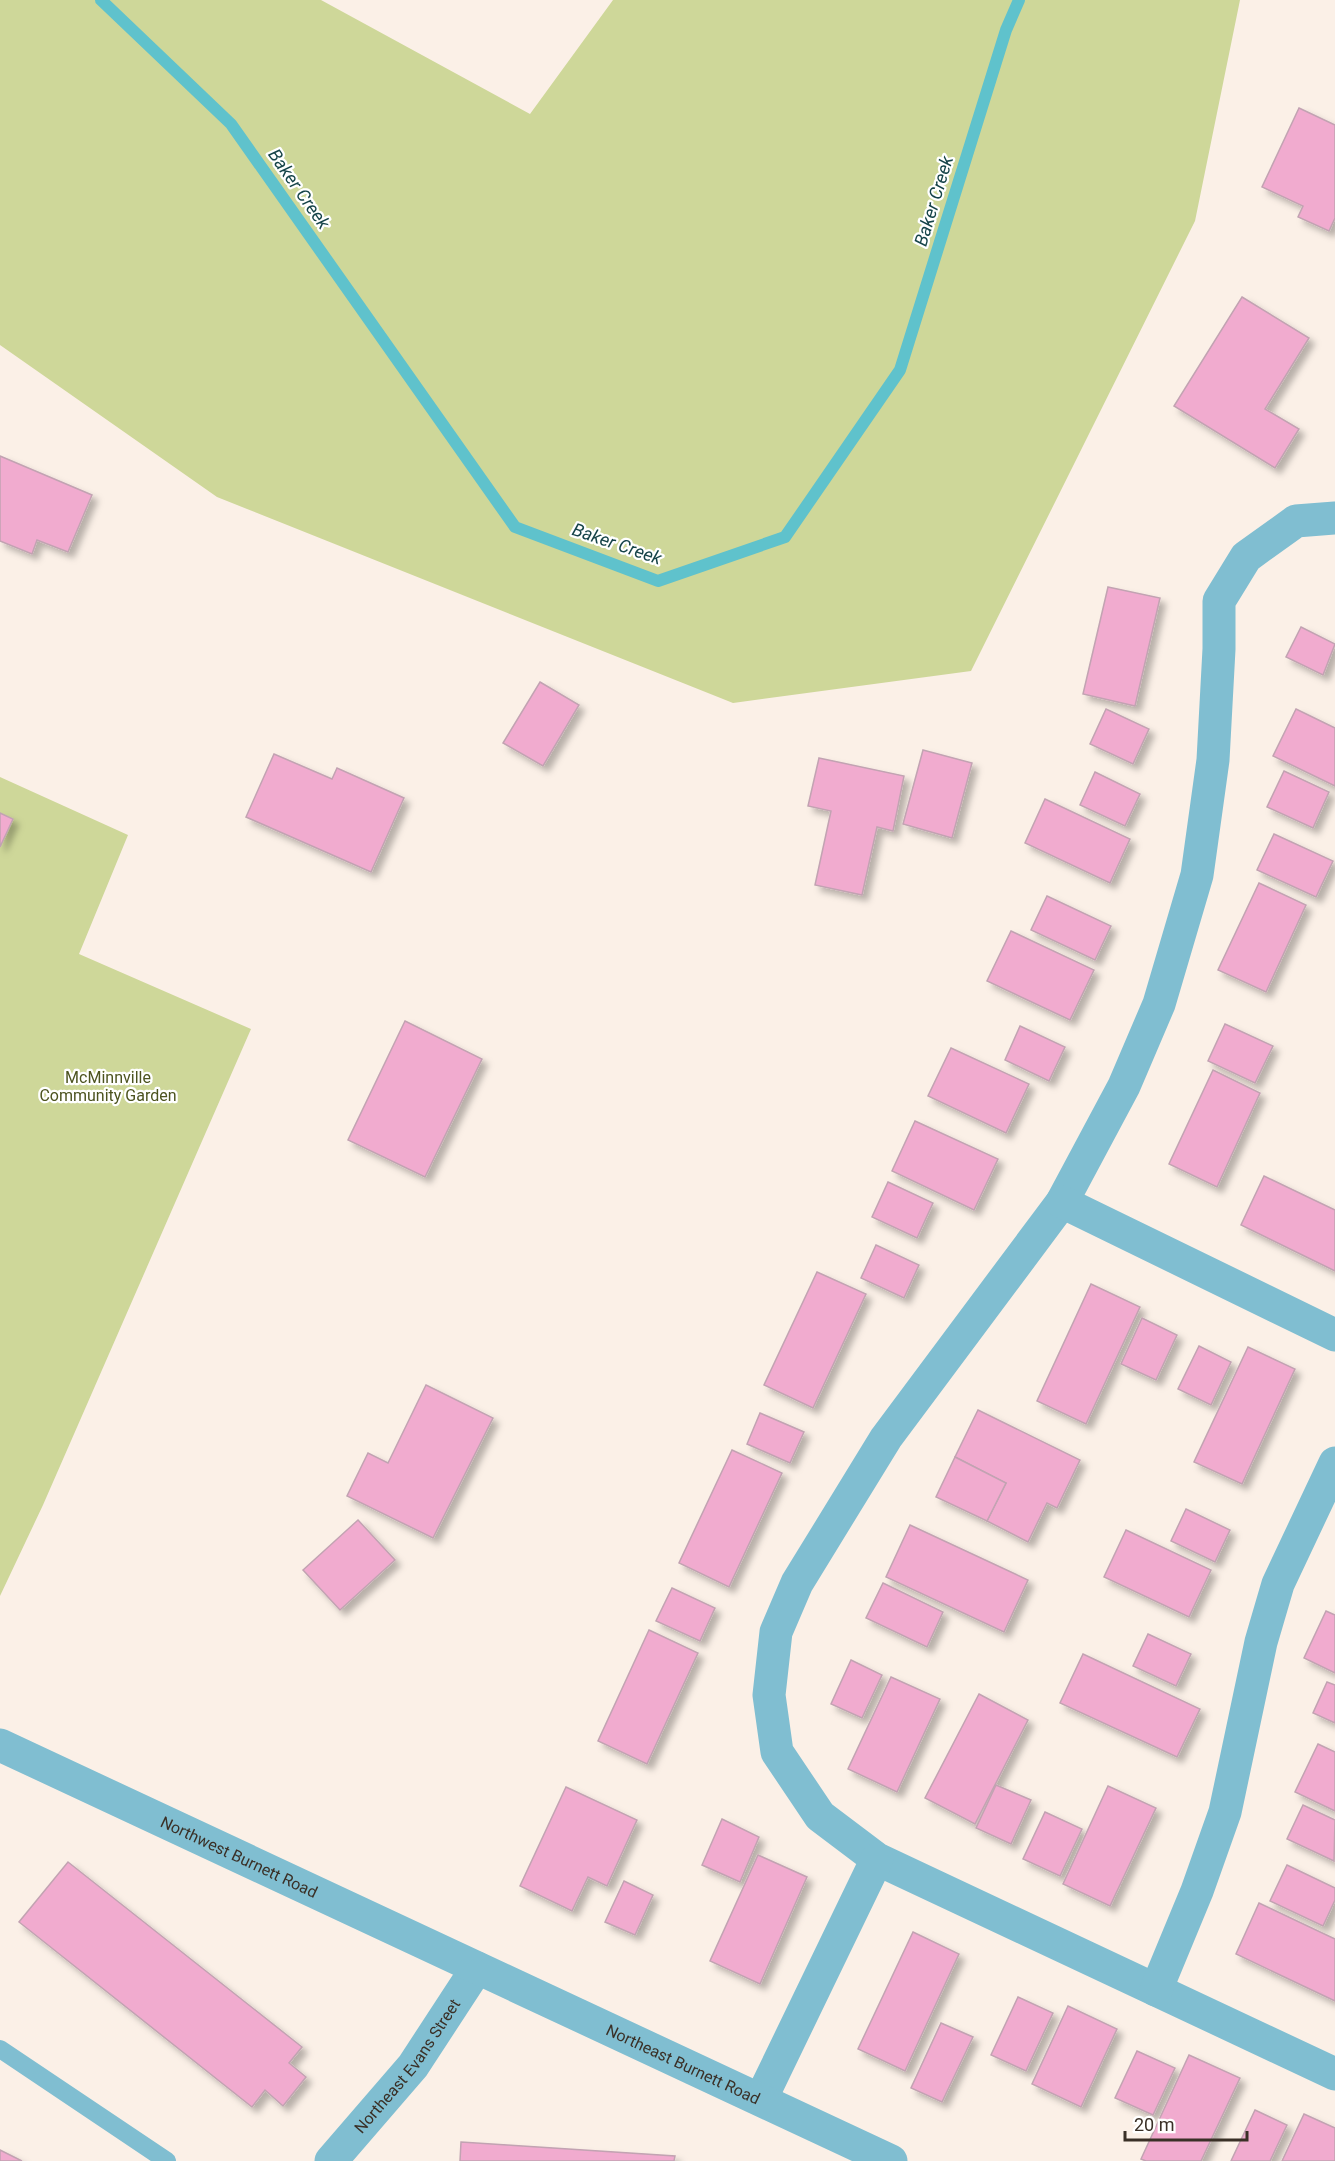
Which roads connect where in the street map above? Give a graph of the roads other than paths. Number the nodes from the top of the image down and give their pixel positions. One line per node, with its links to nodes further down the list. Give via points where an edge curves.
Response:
1 (1335, 518): 2 (street, via 1296,521 1246,557 1219,601 1213,760 1197,875 1159,1004 1124,1086)
2 (1062, 1202): 3 (street); 6 (street, via 886,1438 797,1582 776,1632 769,1695 777,1752 820,1816)
3 (1335, 1335)
4 (1335, 1463): 8 (street, via 1278,1584 1261,1642 1225,1812)
5 (0, 1745): 7 (street, Northwest Burnett Road)
6 (877, 1859): 8 (street); 11 (street)
7 (477, 1968): 11 (street, Northeast Burnett Road); 14 (street, Northeast Evans Street, via 413,2066)
8 (1156, 1990): 10 (street)
9 (0, 2049): 13 (lane)
10 (1335, 2074)
11 (761, 2099): 12 (street, Northeast Burnett Road)
12 (876, 2158)
13 (167, 2161)
14 (331, 2161)

